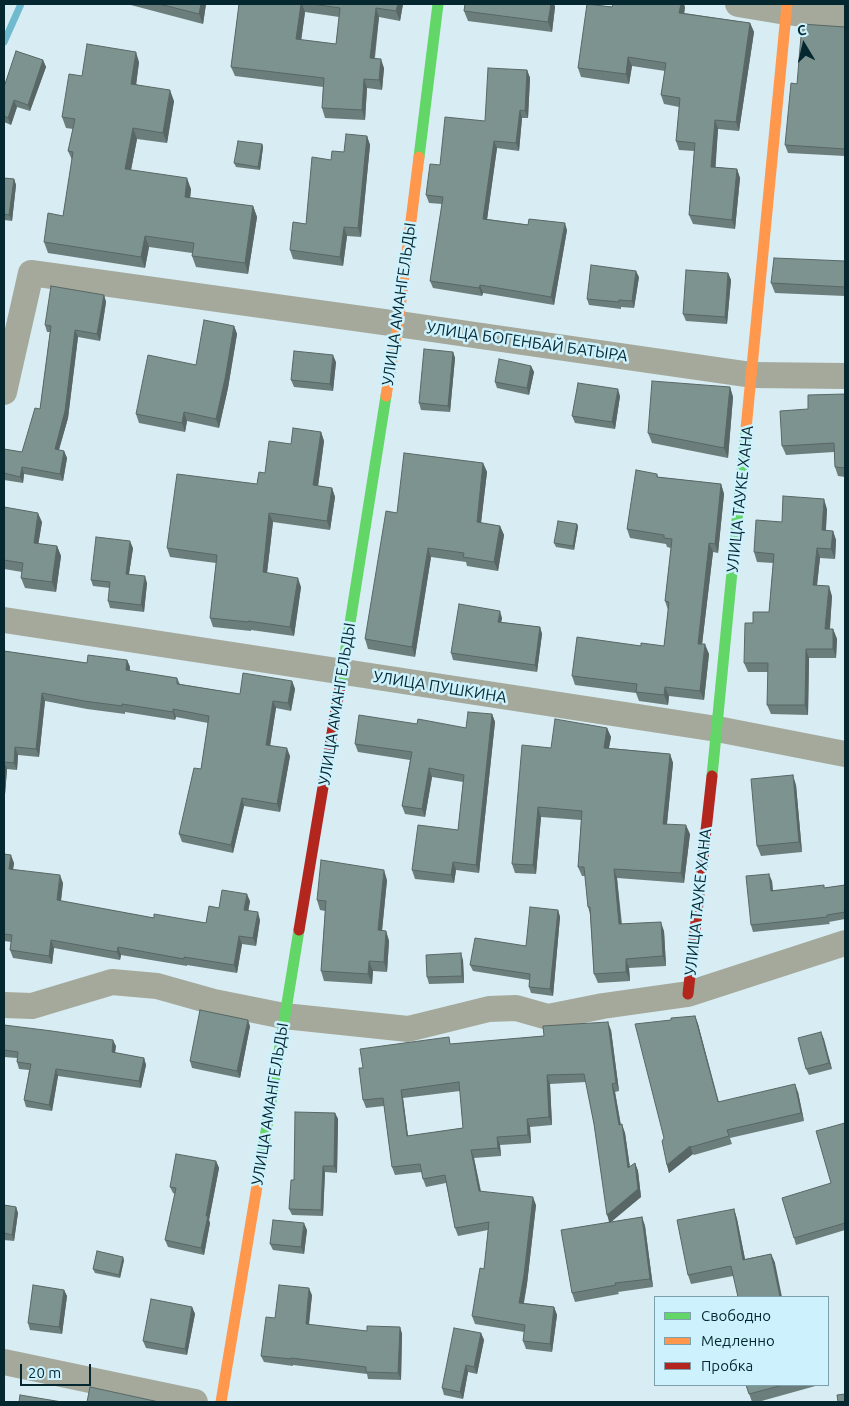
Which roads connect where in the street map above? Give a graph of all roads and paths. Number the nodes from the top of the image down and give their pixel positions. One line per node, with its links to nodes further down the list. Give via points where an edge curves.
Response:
1 (438, 4): 5 (street, УЛИЦА АМАНГЕЛЬДЫ)
2 (738, 4): 3 (street)
3 (786, 8): 4 (street); 6 (street, УЛИЦА ТАУКЕ ХАНА)
4 (845, 18)
5 (398, 324): 6 (street, УЛИЦА БОГЕНБАЙ БАТЫРА); 8 (street, УЛИЦА БОГЕНБАЙ БАТЫРА, via 31,273); 10 (street, УЛИЦА АМАНГЕЛЬДЫ)
6 (752, 375): 7 (street, УЛИЦА БОГЕНБАЙ БАТЫРА); 11 (street, УЛИЦА ТАУКЕ ХАНА)
7 (845, 376)
8 (4, 392)
9 (4, 620): 10 (street, УЛИЦА ПУШКИНА)
10 (342, 672): 11 (street, УЛИЦА ПУШКИНА); 16 (street, УЛИЦА АМАНГЕЛЬДЫ)
11 (718, 729): 12 (street, УЛИЦА ПУШКИНА); 14 (street, УЛИЦА ТАУКЕ ХАНА)
12 (845, 754)
13 (845, 943): 14 (street)
14 (688, 994): 16 (street, via 548,1016 516,1008 489,1009 408,1029)
15 (4, 1004): 16 (street, via 32,1006 112,982 157,986)
16 (284, 1016): 19 (street, УЛИЦА АМАНГЕЛЬДЫ)
17 (4, 1362): 18 (street)
18 (194, 1402)
19 (220, 1402)

